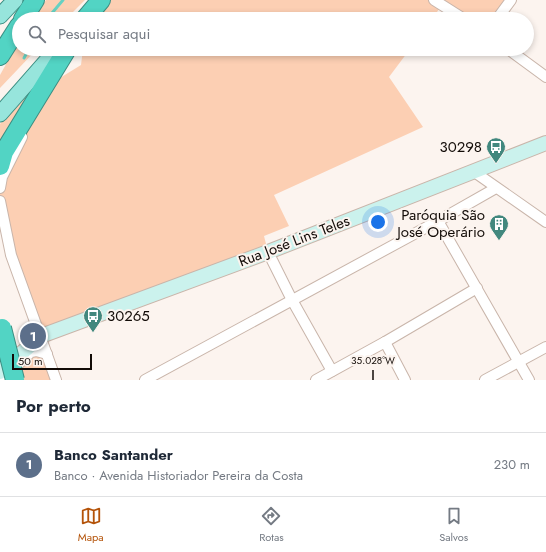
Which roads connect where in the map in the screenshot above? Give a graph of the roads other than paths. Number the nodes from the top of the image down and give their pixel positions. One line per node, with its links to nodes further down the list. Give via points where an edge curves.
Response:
1 (14, 0): 10 (main road)
2 (35, 0): 6 (highway)
3 (101, 0): 7 (highway)
4 (434, 0): 8 (street)
5 (511, 0): 9 (street)
6 (27, 12)
7 (90, 12)
8 (453, 12)
9 (502, 12)
10 (0, 16)
11 (12, 37): 12 (highway)
12 (0, 56)
13 (51, 56): 18 (main road)
14 (63, 56): 17 (highway)
15 (518, 56): 16 (street)
16 (546, 77)
17 (42, 89): 20 (highway, via 4,152); 22 (street, via 28,125 2,177)
18 (0, 114)
19 (546, 143): 21 (street, Rua José Lins Teles)
20 (0, 166)
21 (473, 171): 23 (street); 27 (street, Rua José Lins Teles)
22 (0, 188)
23 (496, 188): 25 (street); 26 (street)
24 (0, 201): 31 (street, via 11,255)
25 (438, 222): 28 (street); 29 (street)
26 (546, 222)
27 (268, 252): 29 (street); 31 (street, Rua José Lins Teles)
28 (477, 288): 32 (street); 35 (street)
29 (292, 300): 36 (street); 41 (street)
30 (1, 324): 39 (highway, bridge)
31 (41, 336): 34 (street); 37 (street)
32 (385, 342): 36 (street); 43 (street)
33 (546, 346): 35 (street)
34 (47, 354): 38 (street, via 31,352); 40 (street)
35 (520, 361): 44 (street); 45 (street)
36 (332, 371): 42 (street)
37 (0, 372)
38 (2, 380)
39 (15, 380)
40 (56, 380)
41 (145, 380)
42 (316, 380)
43 (405, 380)
44 (485, 380)
45 (529, 380)

